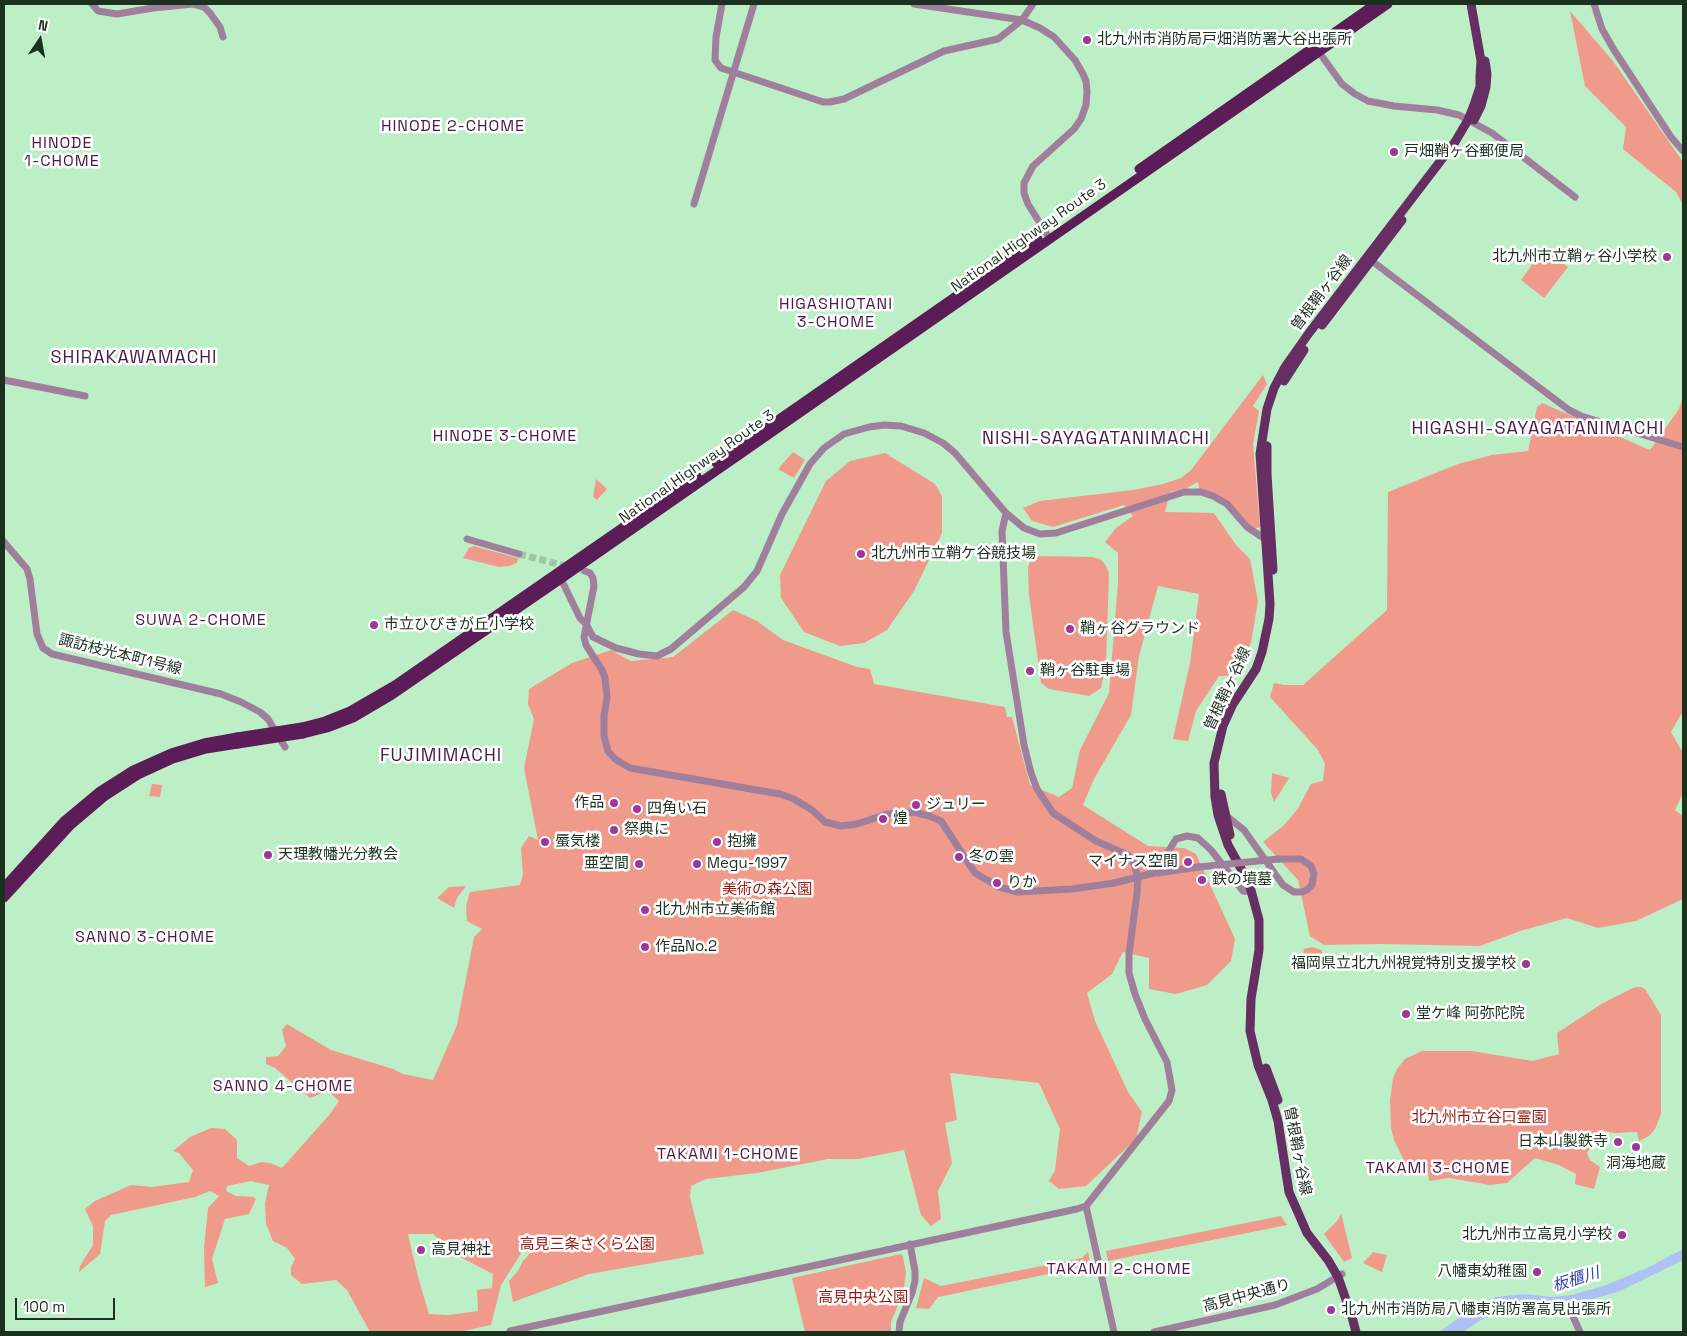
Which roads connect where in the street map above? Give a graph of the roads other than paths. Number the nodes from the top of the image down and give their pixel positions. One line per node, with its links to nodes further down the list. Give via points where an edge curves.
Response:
1 (92, 4): 14 (street, via 98,11 117,14 193,4 210,13)
2 (722, 4): 16 (street, via 715,60 721,68)
3 (754, 4): 16 (street)
4 (914, 4): 13 (street)
5 (1033, 4): 13 (street)
6 (1363, 4): 12 (street)
7 (1375, 4): 12 (highway, National Highway Route 3)
8 (1388, 4): 15 (highway, National Highway Route 3)
9 (1470, 4): 17 (main road, 曽根鞘ヶ谷線, via 1480,60 1480,87)
10 (1476, 4): 17 (main road, 曽根鞘ヶ谷線, via 1487,74 1481,106)
11 (1594, 4): 18 (street, via 1602,29 1614,50 1670,137)
12 (1360, 15): 15 (highway, National Highway Route 3)
13 (1022, 20): 16 (street, via 998,39 944,51 844,99 830,102); 21 (street, via 1040,28 1062,45 1086,81 1086,105 1081,119 1033,166 1024,182 1028,204)
14 (224, 37)
15 (1316, 49): 17 (street, via 1342,84 1368,102 1437,110); 21 (highway, National Highway Route 3); 32 (highway, National Highway Route 3)
16 (733, 73): 20 (street)
17 (1470, 121): 19 (street, via 1492,133); 22 (main road, 曽根鞘ヶ谷線)
18 (1683, 151)
19 (1575, 197)
20 (694, 204)
21 (1047, 235): 34 (highway, National Highway Route 3, via 395,685 350,711)
22 (1369, 258): 25 (street, via 1569,410); 27 (main road, 曽根鞘ヶ谷線, via 1285,367 1274,388 1267,408 1260,454); 36 (main road, 曽根鞘ヶ谷線, via 1287,374 1272,410 1266,454 1275,620 1261,671 1234,714 1224,745 1220,764)
23 (4, 380): 24 (street)
24 (85, 396)
25 (1683, 447)
26 (1006, 513): 27 (street, via 1024,528 1040,534 1056,533 1184,492 1201,492 1227,504 1247,527); 33 (street, via 943,443 924,432 901,426 869,427 844,434 824,448 810,464 782,514 757,571 744,587 671,650 657,656 616,648 593,637); 42 (street, via 1002,531 1006,632 1031,773 1053,813 1096,841 1128,855 1134,864 1138,877 1129,973 1138,1003 1167,1062 1172,1090 1169,1101)
27 (1265, 538): 40 (main road, 曽根鞘ヶ谷線, via 1270,604 1267,633 1256,669 1223,726 1214,763 1218,815 1228,845)
28 (466, 539): 30 (street)
29 (4, 542): 35 (street, 諏訪枝光本町1号線, via 27,569 37,634 44,648 52,654 221,694 260,712)
30 (519, 554)
31 (585, 571): 33 (street, via 590,573 594,586)
32 (561, 579): 33 (street); 34 (highway, National Highway Route 3, via 392,695 353,718 327,728)
33 (586, 624): 38 (street, bridge, via 586,645 602,670 606,686 604,736 608,751 630,768 780,794 812,810 825,822 841,826 887,814 914,812 929,816 941,821 975,873 999,887 1018,892 1072,889)
34 (303, 731): 37 (highway, National Highway Route 3, bridge, via 204,743 133,770 71,815)
35 (285, 747)
36 (1224, 814): 38 (street, bridge, via 1244,830 1283,885 1294,892 1302,892 1312,885 1314,874 1311,866 1301,859 1278,859 1199,867); 44 (main road, 曽根鞘ヶ谷線, via 1234,843 1255,881 1265,919 1265,951 1256,1000 1256,1031 1280,1108 1295,1194 1315,1238)
37 (45, 848): 39 (highway, National Highway Route 3); 41 (highway, National Highway Route 3)
38 (1157, 873): 40 (street, via 1176,839 1198,838 1243,891)
39 (4, 887)
40 (1252, 892): 44 (main road, 曽根鞘ヶ谷線, via 1260,940 1250,1005 1253,1049 1278,1121 1292,1201 1307,1234)
41 (4, 898)
42 (1086, 1206): 43 (street); 48 (street)
43 (910, 1244): 46 (street); 47 (street, via 915,1281)
44 (1340, 1276): 49 (street, 高見中央通り, via 1302,1296 1275,1305); 50 (main road, 曽根鞘ヶ谷線); 51 (main road, 曽根鞘ヶ谷線, via 1350,1291)
45 (1570, 1310): 52 (street)
46 (510, 1332)
47 (899, 1332)
48 (1114, 1332)
49 (1154, 1332)
50 (1356, 1332)
51 (1360, 1332)
52 (1580, 1332)

